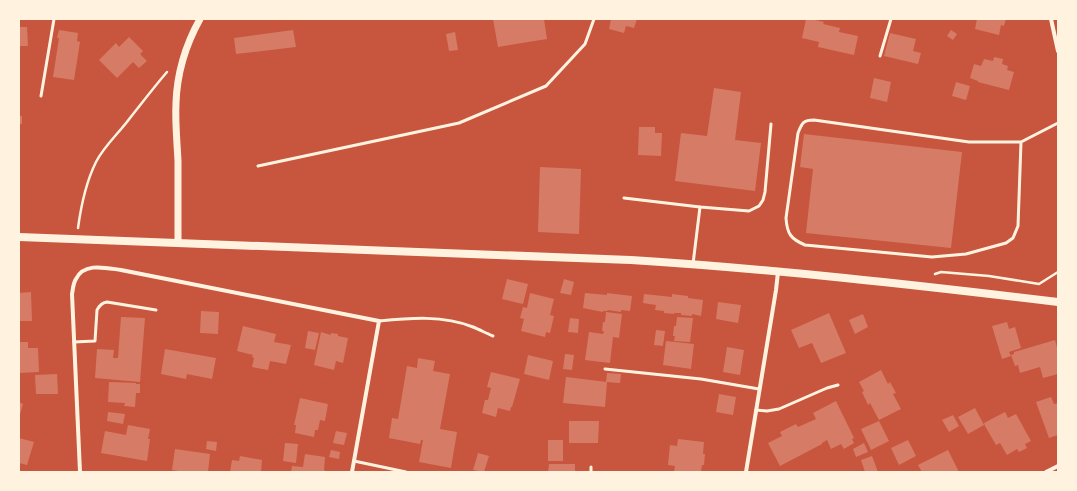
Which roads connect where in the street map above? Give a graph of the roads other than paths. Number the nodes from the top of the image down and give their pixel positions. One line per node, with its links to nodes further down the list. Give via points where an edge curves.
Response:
1 (54, 19): 8 (lane)
2 (200, 19): 16 (street, via 184,54 178,79)
3 (594, 19): 12 (lane, via 585,44 546,86 459,123)
4 (891, 19): 7 (lane)
5 (1051, 19): 6 (street)
6 (1058, 48)
7 (880, 56)
8 (41, 96)
9 (1058, 123): 11 (lane)
10 (771, 124): 14 (lane, via 765,192 759,206 749,211)
11 (1021, 142): 11 (lane, via 969,142 806,120 798,133 786,218 787,228 796,241 805,245 932,257 966,254 1006,243 1013,238 1018,226)
12 (258, 166)
13 (624, 198): 14 (lane)
14 (700, 207): 17 (lane)
15 (19, 237): 16 (main road)
16 (178, 243): 17 (main road)
17 (693, 264): 18 (main road)
18 (778, 272): 19 (main road); 26 (street)
19 (1058, 302)
20 (156, 310): 23 (lane, via 103,303 97,310 95,341)
21 (379, 322): 22 (lane, via 408,318 439,319 472,327); 23 (street, via 121,270 92,267 81,272 73,289); 28 (street)
22 (493, 336)
23 (74, 342): 31 (street)
24 (605, 369): 26 (lane, via 701,379)
25 (838, 385): 27 (lane, via 779,409)
26 (759, 389): 27 (street)
27 (756, 410): 35 (street)
28 (354, 461): 32 (street); 33 (lane)
29 (1058, 466): 36 (street)
30 (592, 467): 34 (lane)
31 (80, 472)
32 (352, 472)
33 (406, 472)
34 (591, 472)
35 (746, 472)
36 (1046, 472)

